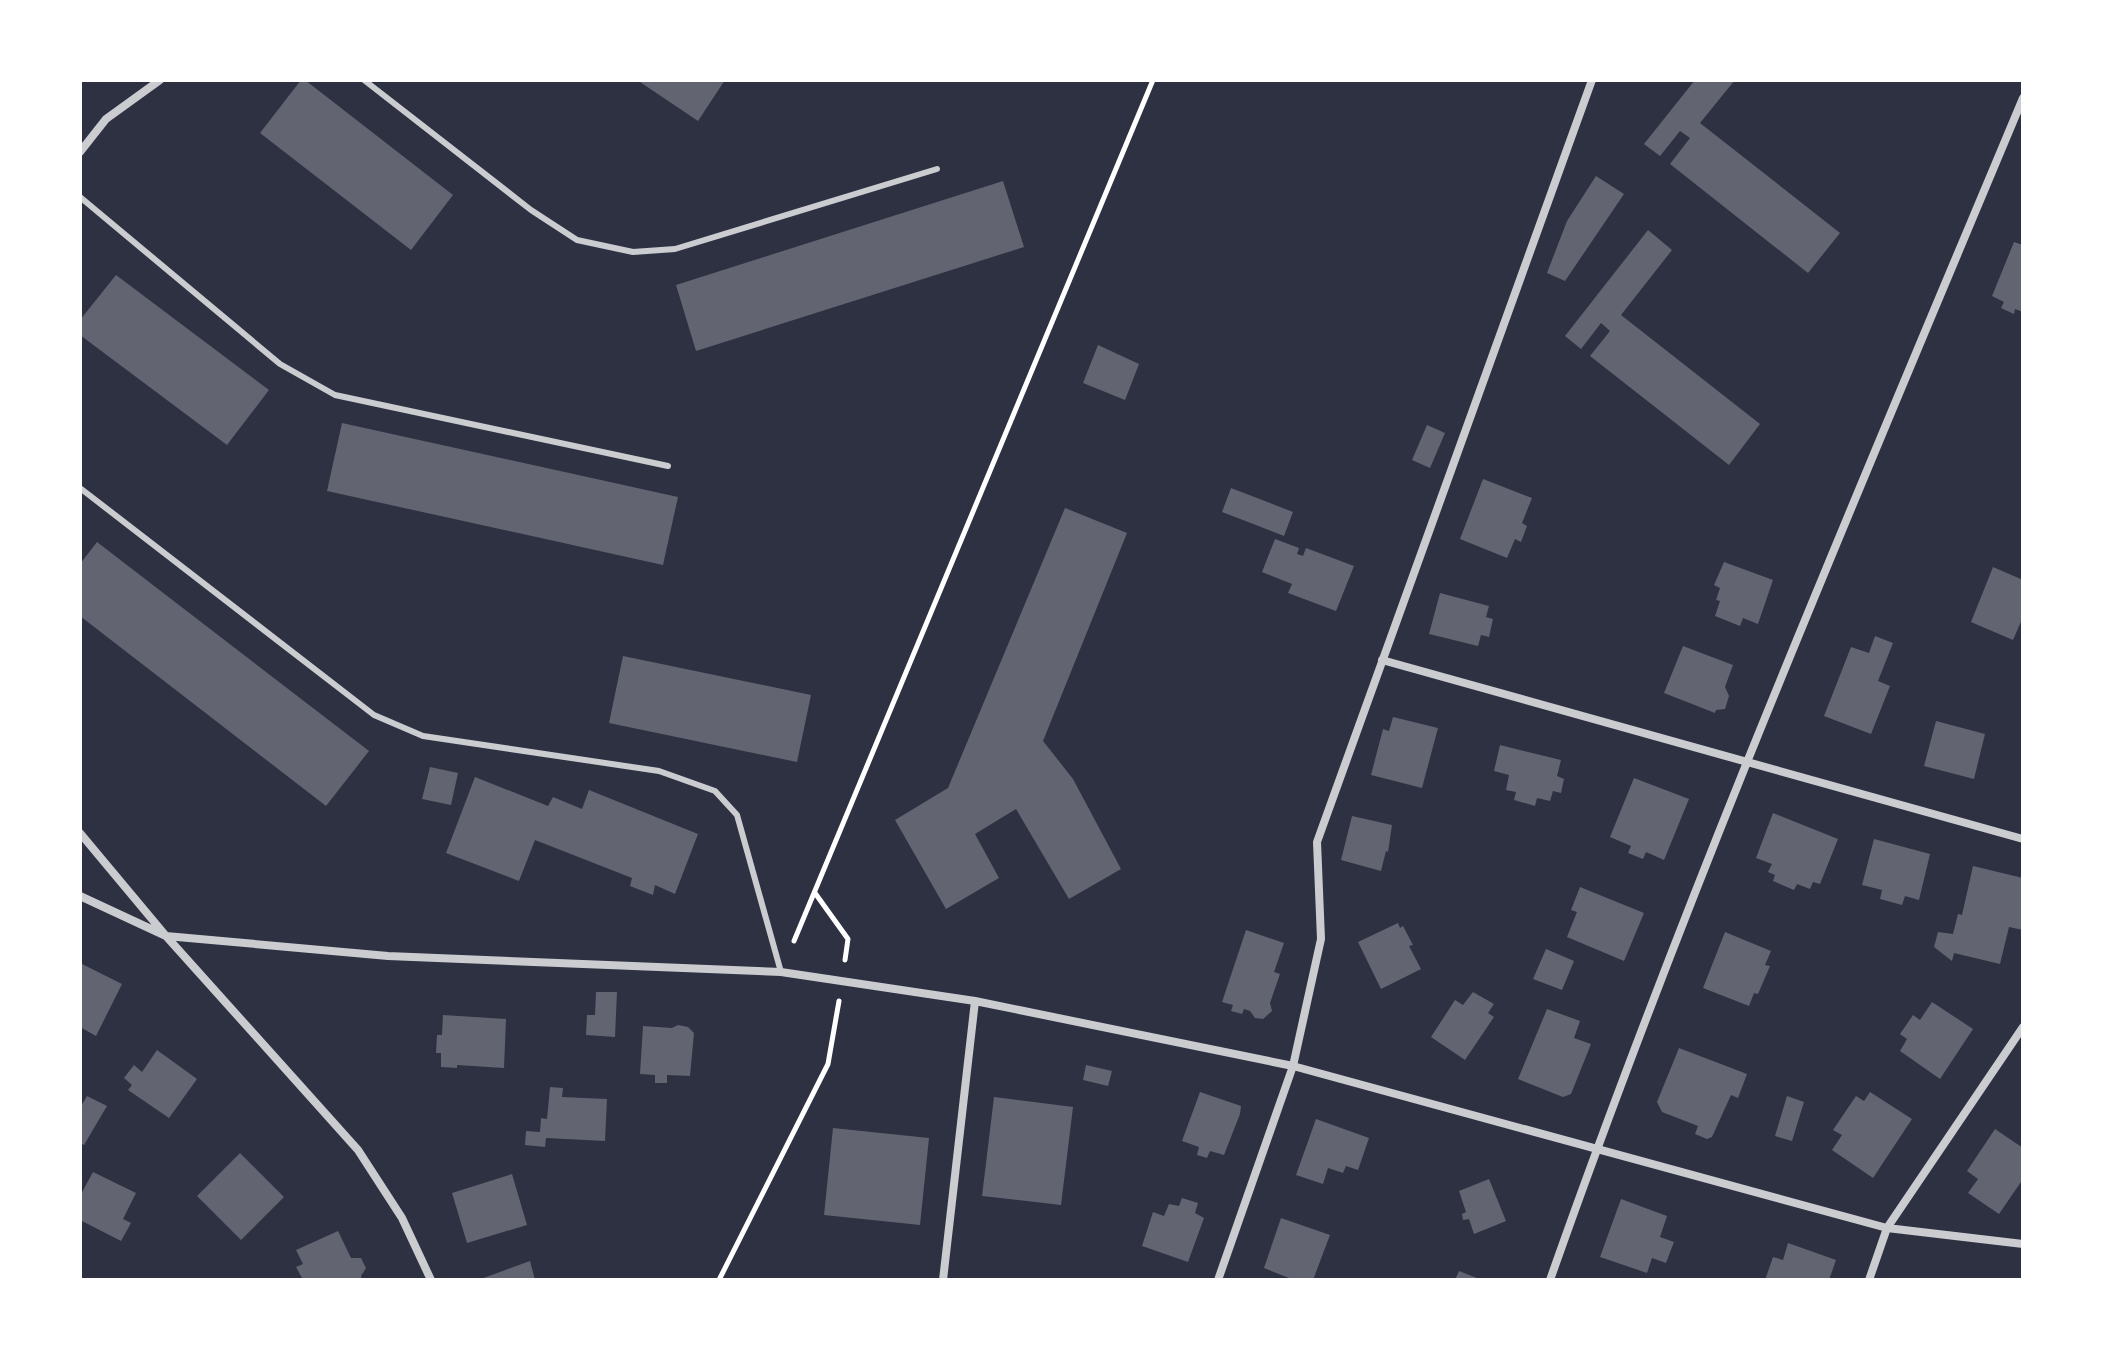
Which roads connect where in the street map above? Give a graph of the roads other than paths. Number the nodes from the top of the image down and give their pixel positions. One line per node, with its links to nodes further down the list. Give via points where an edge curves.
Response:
1 (160, 80): 5 (street, via 106,119)
2 (364, 80): 6 (lane, via 577,240 633,252 675,249)
3 (1592, 80): 10 (street)
4 (2023, 98): 11 (street)
5 (80, 152)
6 (937, 169)
7 (80, 197): 8 (lane, via 280,364 335,395)
8 (668, 466)
9 (80, 488): 16 (lane, via 374,715 423,736 659,771 715,791 737,815)
10 (1382, 660): 11 (street); 19 (street, via 1317,842 1321,939)
11 (1745, 762): 13 (street); 20 (street)
12 (80, 833): 15 (street)
13 (2023, 839)
14 (80, 896): 15 (street)
15 (166, 936): 16 (street, via 388,956); 23 (street, via 358,1150 402,1218)
16 (781, 972): 17 (street)
17 (975, 1001): 19 (street); 24 (street)
18 (2023, 1027): 21 (street)
19 (1293, 1066): 20 (street); 25 (street)
20 (1596, 1148): 21 (street); 26 (street)
21 (1887, 1228): 22 (street); 27 (street)
22 (2023, 1244)
23 (431, 1280)
24 (943, 1280)
25 (1218, 1280)
26 (1550, 1280)
27 (1869, 1280)

